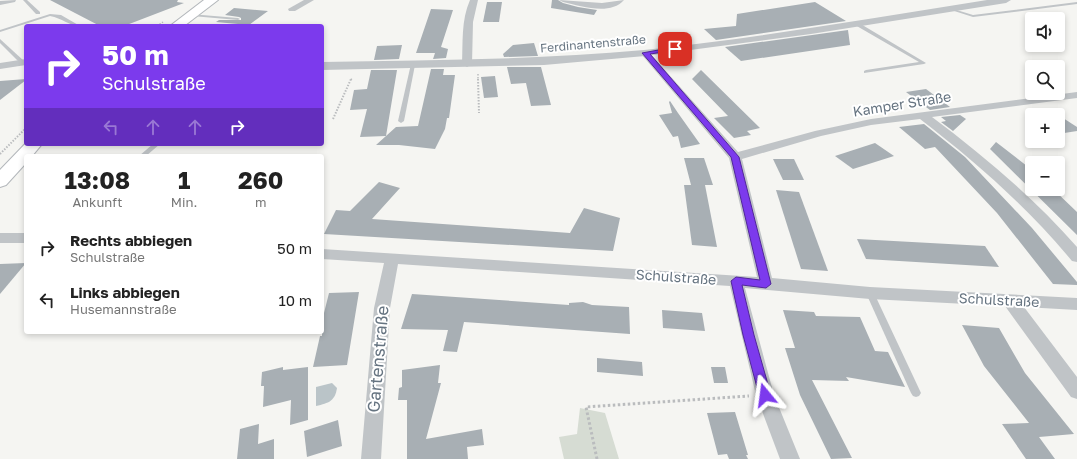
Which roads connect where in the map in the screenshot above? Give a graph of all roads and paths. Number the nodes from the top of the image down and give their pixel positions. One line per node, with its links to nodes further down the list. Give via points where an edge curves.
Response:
1 (12, 0): 9 (street)
2 (25, 0): 13 (lane)
3 (212, 0): 14 (main road)
4 (310, 0): 11 (street)
5 (474, 0): 23 (street, via 469,26)
6 (563, 0): 7 (street, via 608,7 618,4)
7 (620, 0)
8 (1006, 0): 12 (street, Ferdinantenstraße)
9 (0, 3)
10 (1077, 3): 12 (lane, via 973,16)
11 (292, 9)
12 (950, 9): 18 (street, Ferdinantenstraße)
13 (38, 14)
14 (192, 15): 15 (lane); 17 (main road)
15 (238, 19)
16 (74, 24): 19 (lane, via 59,16 50,15)
17 (179, 24)
18 (857, 24): 21 (street, Ferdinantenstraße); 28 (lane, via 924,63)
19 (0, 31)
20 (0, 40): 22 (lane)
21 (645, 53): 23 (street, Ferdinantenstraße); 38 (street)
22 (24, 62): 25 (street)
23 (472, 64): 24 (street, Ferdinantenstraße); 30 (path)
24 (412, 65): 27 (street, Ferdinantenstraße); 33 (lane)
25 (0, 66)
26 (324, 66): 27 (street, Ferdinantenstraße)
27 (358, 66): 32 (path)
28 (866, 72)
29 (1077, 95): 31 (street, Kamper Straße)
30 (479, 113)
31 (922, 115): 38 (street, Kamper Straße, via 819,133); 44 (street, via 990,168 1031,206)
32 (333, 119)
33 (400, 120)
34 (24, 130): 36 (path)
35 (154, 146): 37 (lane)
36 (0, 154)
37 (144, 154)
38 (735, 157): 47 (street)
39 (22, 161): 40 (main road)
40 (0, 181)
41 (0, 238): 42 (street)
42 (24, 238)
43 (324, 254): 45 (street, Schulstraße)
44 (1077, 257)
45 (392, 259): 46 (street, Schulstraße); 54 (street, Gartenstraße, via 382,308)
46 (736, 281): 47 (street, Schulstraße); 53 (street)
47 (766, 284): 48 (street, Schulstraße)
48 (870, 292): 49 (street, Schulstraße); 52 (lane)
49 (1010, 301): 50 (street, Schulstraße); 51 (street)
50 (1077, 304)
51 (1077, 391)
52 (916, 393)
53 (765, 395): 55 (path, via 586,407); 56 (street)
54 (371, 459)
55 (598, 459)
56 (790, 459)

